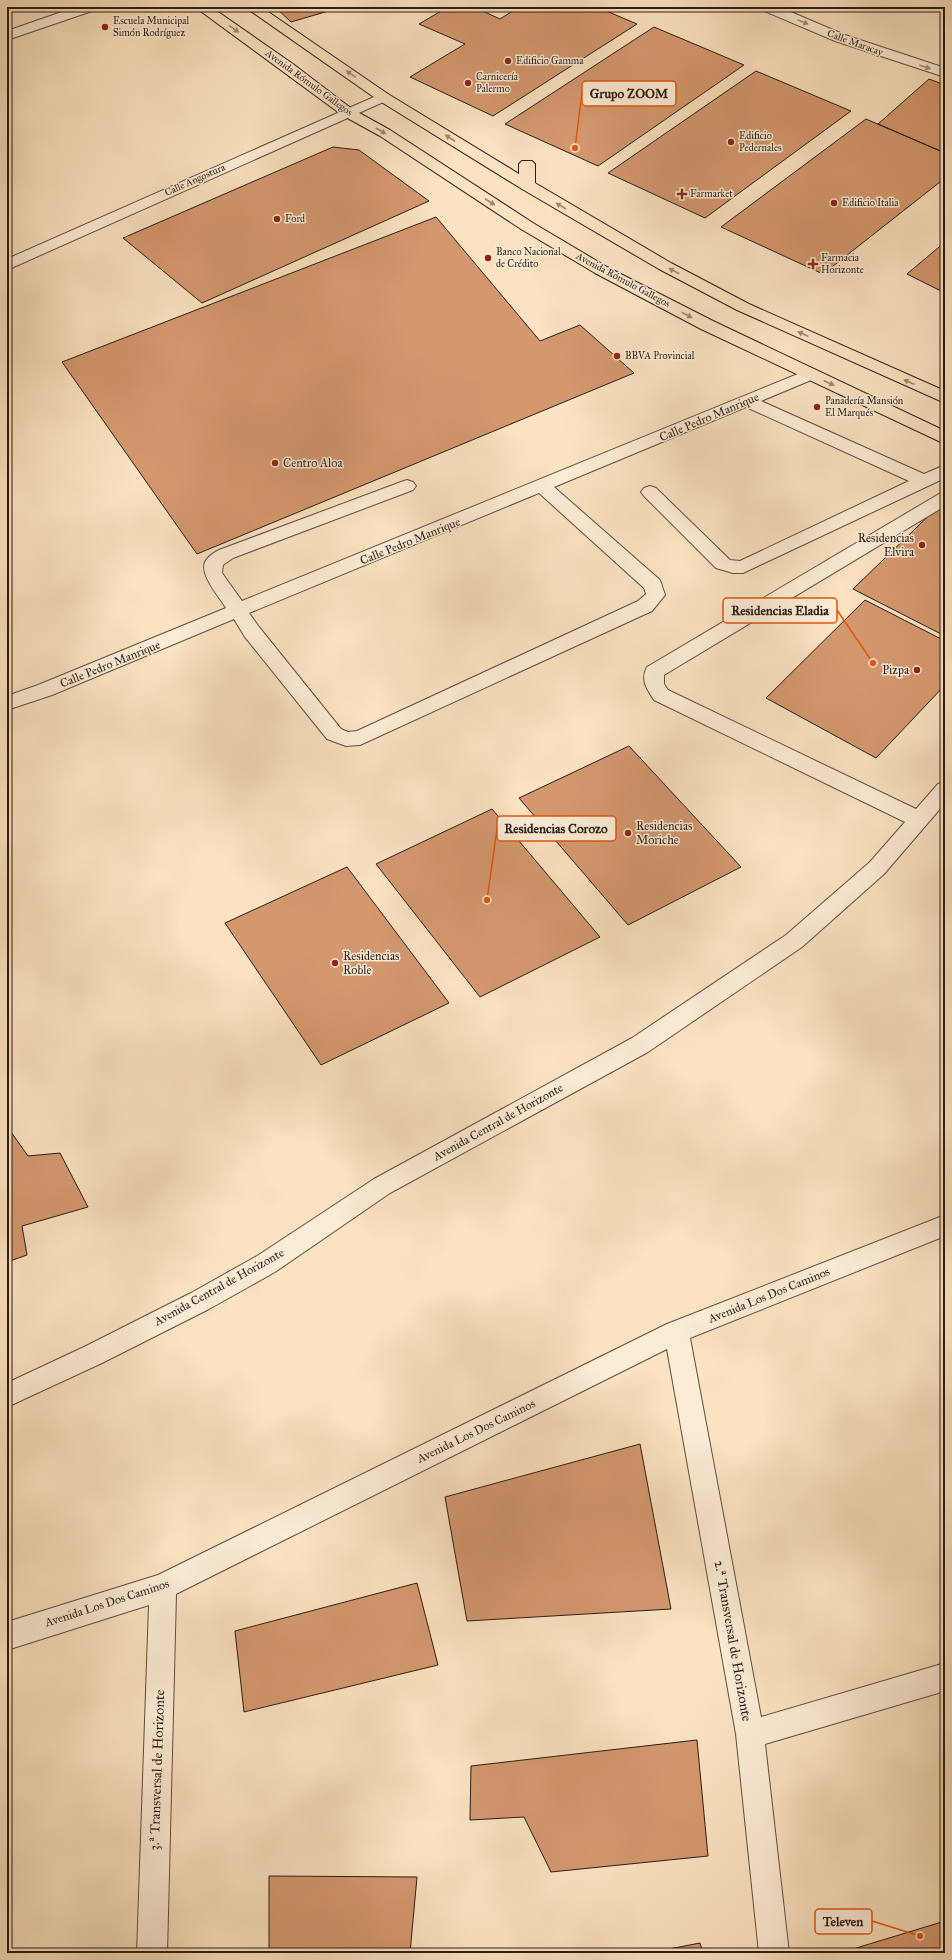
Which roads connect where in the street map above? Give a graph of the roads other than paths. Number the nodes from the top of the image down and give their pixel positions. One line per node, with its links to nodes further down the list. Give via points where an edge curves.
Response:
1 (90, 7): 5 (street)
2 (202, 7): 8 (main road, Avenida Rómulo Gallegos, one-way to 8, via 288,67)
3 (252, 7): 7 (main road, one-way to 3)
4 (767, 7): 6 (street, Calle Maracay, one-way to 6, via 840,38)
5 (7, 36)
6 (945, 74)
7 (383, 97): 8 (street, Calle Angostura); 10 (main road, one-way to 7)
8 (346, 112): 11 (street, Calle Angostura); 12 (main road, Avenida Rómulo Gallegos, one-way to 12, via 601,270 706,325)
9 (527, 164): 10 (main road)
10 (527, 186): 13 (main road, one-way to 10, via 743,307 665,266)
11 (7, 265)
12 (810, 374): 14 (street, Calle Pedro Manrique); 15 (main road, Avenida Rómulo Gallegos, one-way to 15)
13 (945, 398)
14 (747, 401): 17 (street); 19 (street, Calle Pedro Manrique)
15 (945, 438)
16 (945, 471): 17 (street)
17 (925, 480): 20 (street, via 743,567 723,564)
18 (407, 486): 22 (street, via 226,554 214,562 213,573)
19 (542, 486): 22 (street, Calle Pedro Manrique); 22 (street, via 653,585 656,595 645,606 360,738 346,739 334,734)
20 (650, 492)
21 (945, 498): 25 (street, via 654,672 654,684 661,694)
22 (238, 611): 23 (street, Calle Pedro Manrique)
23 (7, 703)
24 (945, 789): 25 (street, Avenida Central de Horizonte)
25 (919, 820): 28 (street, Avenida Central de Horizonte, via 877,868 794,941 640,1044 382,1186 266,1264 200,1301 93,1355)
26 (945, 1225): 27 (street, Avenida Los Dos Caminos)
27 (676, 1332): 29 (street, Avenida Los Dos Caminos); 32 (street, 2.ª Transversal de Horizonte)
28 (7, 1394)
29 (163, 1586): 30 (street, Avenida Los Dos Caminos); 33 (street, 3.ª Transversal de Horizonte)
30 (7, 1636)
31 (945, 1677): 32 (street)
32 (750, 1734): 34 (street, 2.ª Transversal de Horizonte)
33 (152, 1953)
34 (774, 1953)

